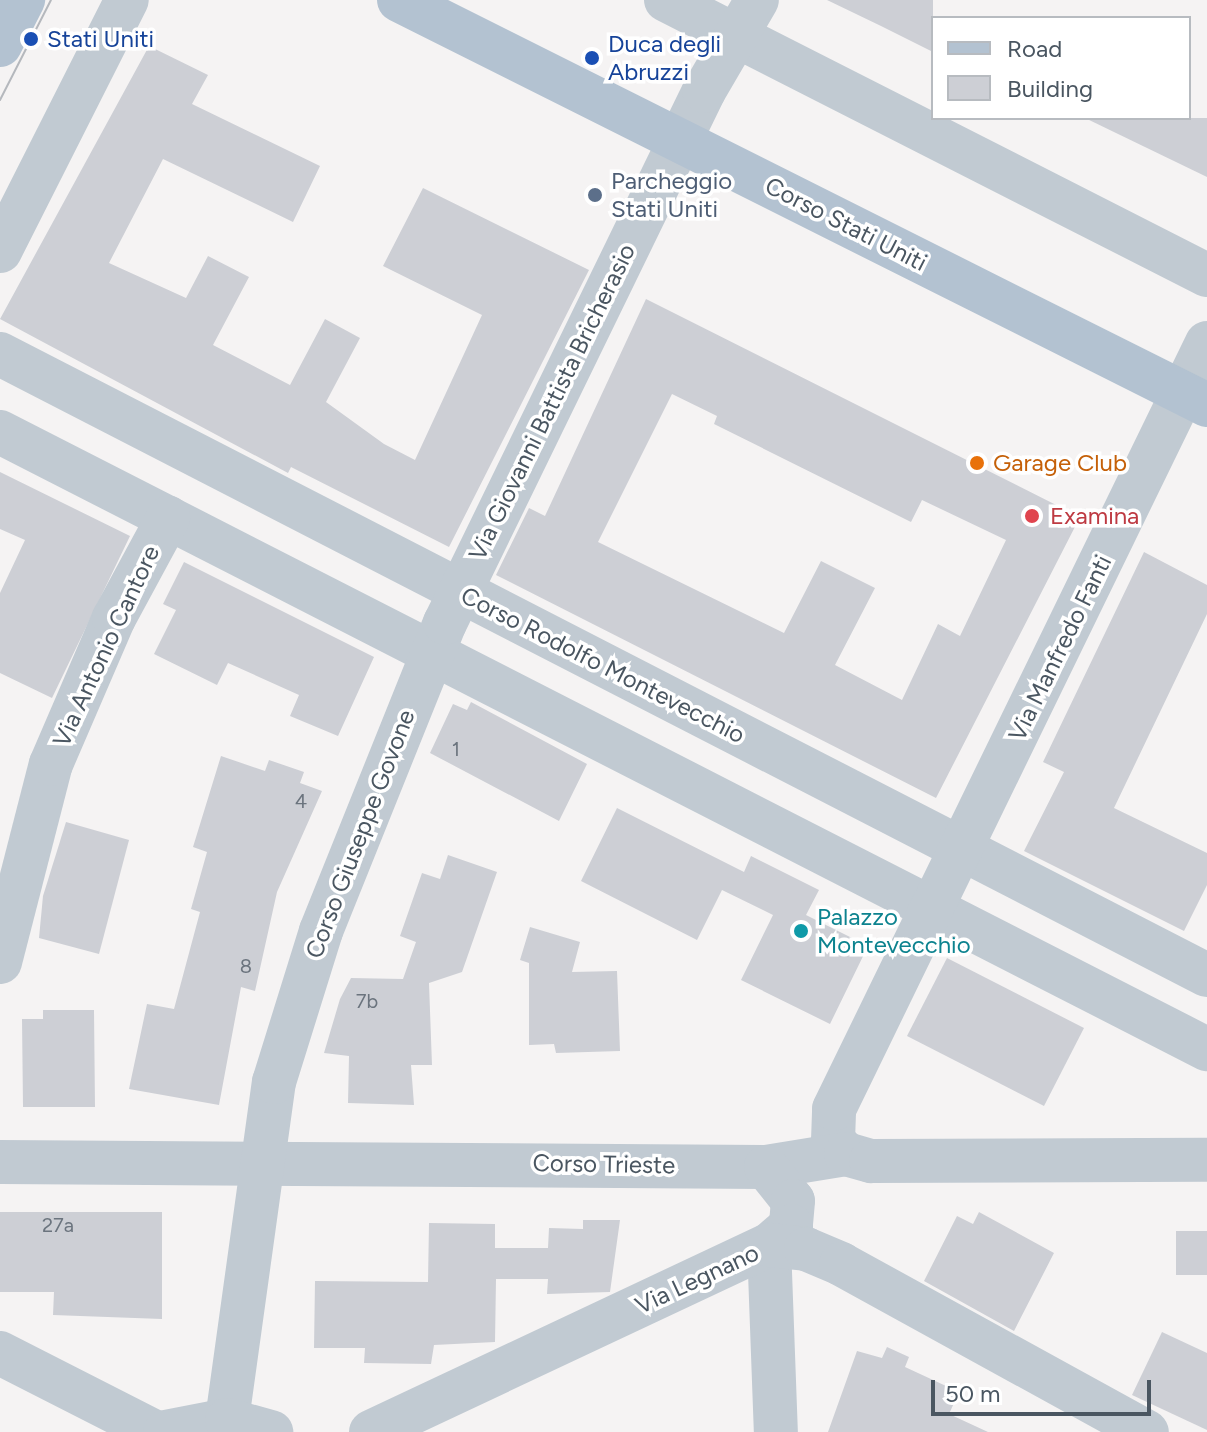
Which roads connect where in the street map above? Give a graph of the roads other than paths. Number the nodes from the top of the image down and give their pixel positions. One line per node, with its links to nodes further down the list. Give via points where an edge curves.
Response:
1 (23, 0): 6 (main road)
2 (127, 0): 8 (street)
3 (399, 0): 7 (main road, Corso Stati Uniti)
4 (666, 0): 5 (street)
5 (747, 18): 7 (street, Via Giovanni Battista Bricherasio); 9 (street)
6 (0, 45)
7 (680, 141): 12 (main road, Corso Stati Uniti); 15 (street, Via Giovanni Battista Bricherasio)
8 (0, 251)
9 (1207, 275)
10 (1207, 343): 12 (street, Via Manfredo Fanti)
11 (0, 354): 15 (street, Corso Rodolfo Montevecchio)
12 (1195, 399): 17 (street, Via Manfredo Fanti)
13 (0, 432): 14 (street)
14 (168, 518): 16 (street); 19 (street, Via Antonio Cantore, via 114,618 51,764)
15 (460, 591): 16 (street, Corso Giuseppe Govone); 17 (street, Corso Rodolfo Montevecchio)
16 (431, 652): 18 (street); 24 (street, Corso Giuseppe Govone, via 321,931 274,1082)
17 (962, 849): 18 (street, Via Manfredo Fanti); 20 (street, Corso Rodolfo Montevecchio)
18 (932, 908): 21 (street); 22 (street, Via Manfredo Fanti)
19 (0, 962)
20 (1207, 975)
21 (1207, 1049)
22 (834, 1109): 23 (street, via 833,1141); 27 (street)
23 (846, 1154): 25 (street, Corso Trieste, via 871,1161); 27 (street, Corso Trieste)
24 (262, 1159): 26 (street, Corso Trieste); 27 (street, Corso Trieste); 30 (street, Corso Giuseppe Govone)
25 (1207, 1160)
26 (0, 1162)
27 (766, 1167): 28 (street, via 793,1201 791,1226)
28 (769, 1245): 34 (street, Via Legnano); 35 (street); 36 (street, Via Legnano, via 806,1249)
29 (0, 1353): 31 (street)
30 (227, 1420): 32 (street); 33 (street)
31 (155, 1432)
32 (165, 1432)
33 (271, 1432)
34 (371, 1432)
35 (776, 1432)
36 (1147, 1432)

